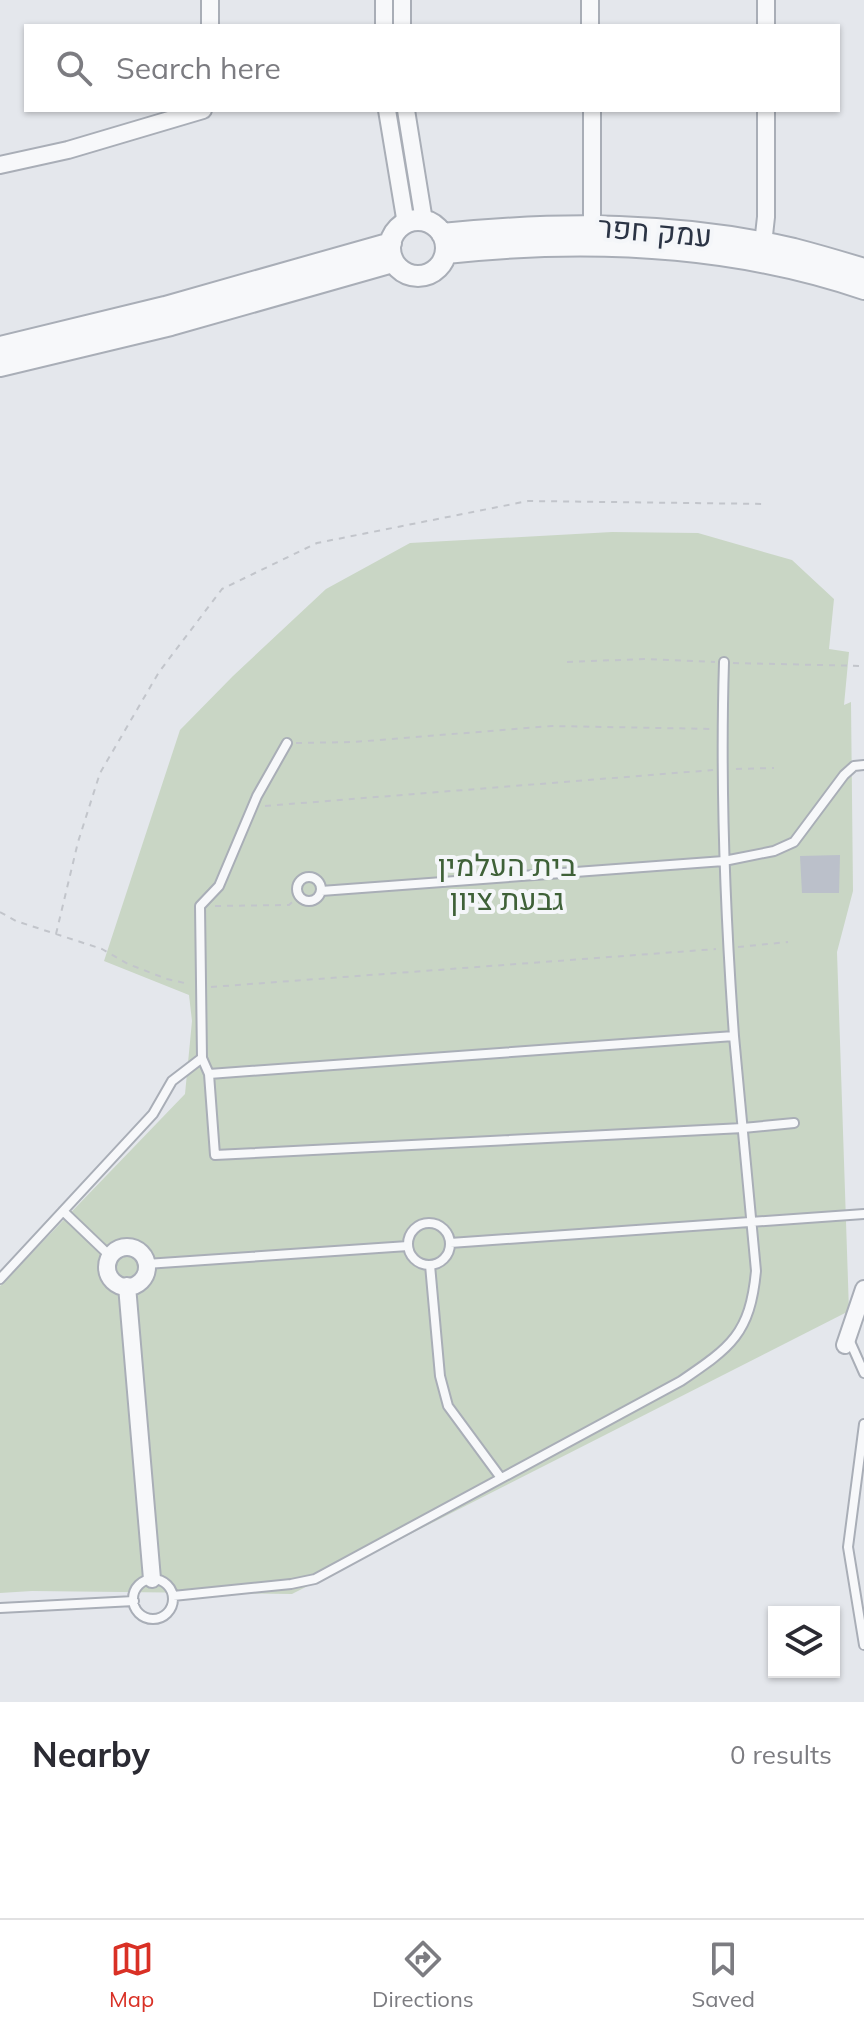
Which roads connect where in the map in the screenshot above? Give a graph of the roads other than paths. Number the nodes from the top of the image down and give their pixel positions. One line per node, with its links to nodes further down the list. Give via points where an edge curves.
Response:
1 (210, 0): 6 (street)
2 (384, 0): 7 (street)
3 (402, 0): 8 (street)
4 (590, 0): 9 (street)
5 (766, 0): 10 (street)
6 (210, 24)
7 (384, 24)
8 (402, 24)
9 (590, 24)
10 (766, 24)
11 (196, 112): 16 (street)
12 (388, 112): 17 (street)
13 (406, 112): 17 (street)
14 (592, 112): 18 (street)
15 (766, 112): 20 (street)
16 (0, 165)
17 (415, 222): 19 (street, via 437,228); 21 (street, via 397,230)
18 (592, 225): 19 (street, עמק חפר, via 539,226); 20 (street, עמק חפר)
19 (444, 243): 21 (street, via 439,267 420,276 409,275); 23 (street, עמק חפר, via 669,248 790,268)
20 (763, 244): 22 (street, עמק חפר)
21 (392, 252): 24 (street); 25 (street, via 171,325)
22 (864, 269)
23 (864, 289)
24 (0, 347)
25 (0, 366)
26 (724, 662): 29 (lane)
27 (287, 743): 32 (lane, via 252,807 219,886 200,906)
28 (864, 765): 29 (lane, via 844,775 794,842)
29 (724, 861): 30 (lane); 31 (lane)
30 (321, 891): 30 (lane, via 317,880 306,878 298,884 299,896 309,901)
31 (734, 1036): 33 (lane); 35 (lane)
32 (202, 1058): 33 (lane); 36 (lane, via 172,1081 153,1114)
33 (209, 1074): 35 (lane, via 215,1155)
34 (794, 1123): 35 (lane)
35 (743, 1128): 38 (lane)
36 (63, 1211): 41 (lane); 44 (lane)
37 (864, 1214): 38 (lane)
38 (753, 1220): 39 (lane); 50 (lane, via 753,1300 740,1333 681,1381)
39 (450, 1243): 40 (lane, via 445,1230 428,1223 415,1228); 43 (lane, via 445,1258)
40 (408, 1246): 42 (lane); 43 (lane, via 418,1261)
41 (110, 1256): 42 (street, via 120,1248 133,1248); 45 (street, via 109,1275)
42 (146, 1264): 45 (street, via 140,1282)
43 (430, 1265): 50 (lane, via 440,1376 448,1406)
44 (0, 1279)
45 (127, 1286): 51 (street)
46 (864, 1289): 47 (street)
47 (847, 1341): 48 (lane)
48 (864, 1373)
49 (864, 1424): 55 (lane, via 848,1547)
50 (501, 1478): 52 (lane, via 315,1579)
51 (152, 1579): 52 (lane, via 167,1585); 53 (lane, via 137,1587)
52 (173, 1596): 53 (lane, via 169,1611 159,1618 142,1615)
53 (134, 1601): 54 (lane)
54 (0, 1608)
55 (864, 1645)

